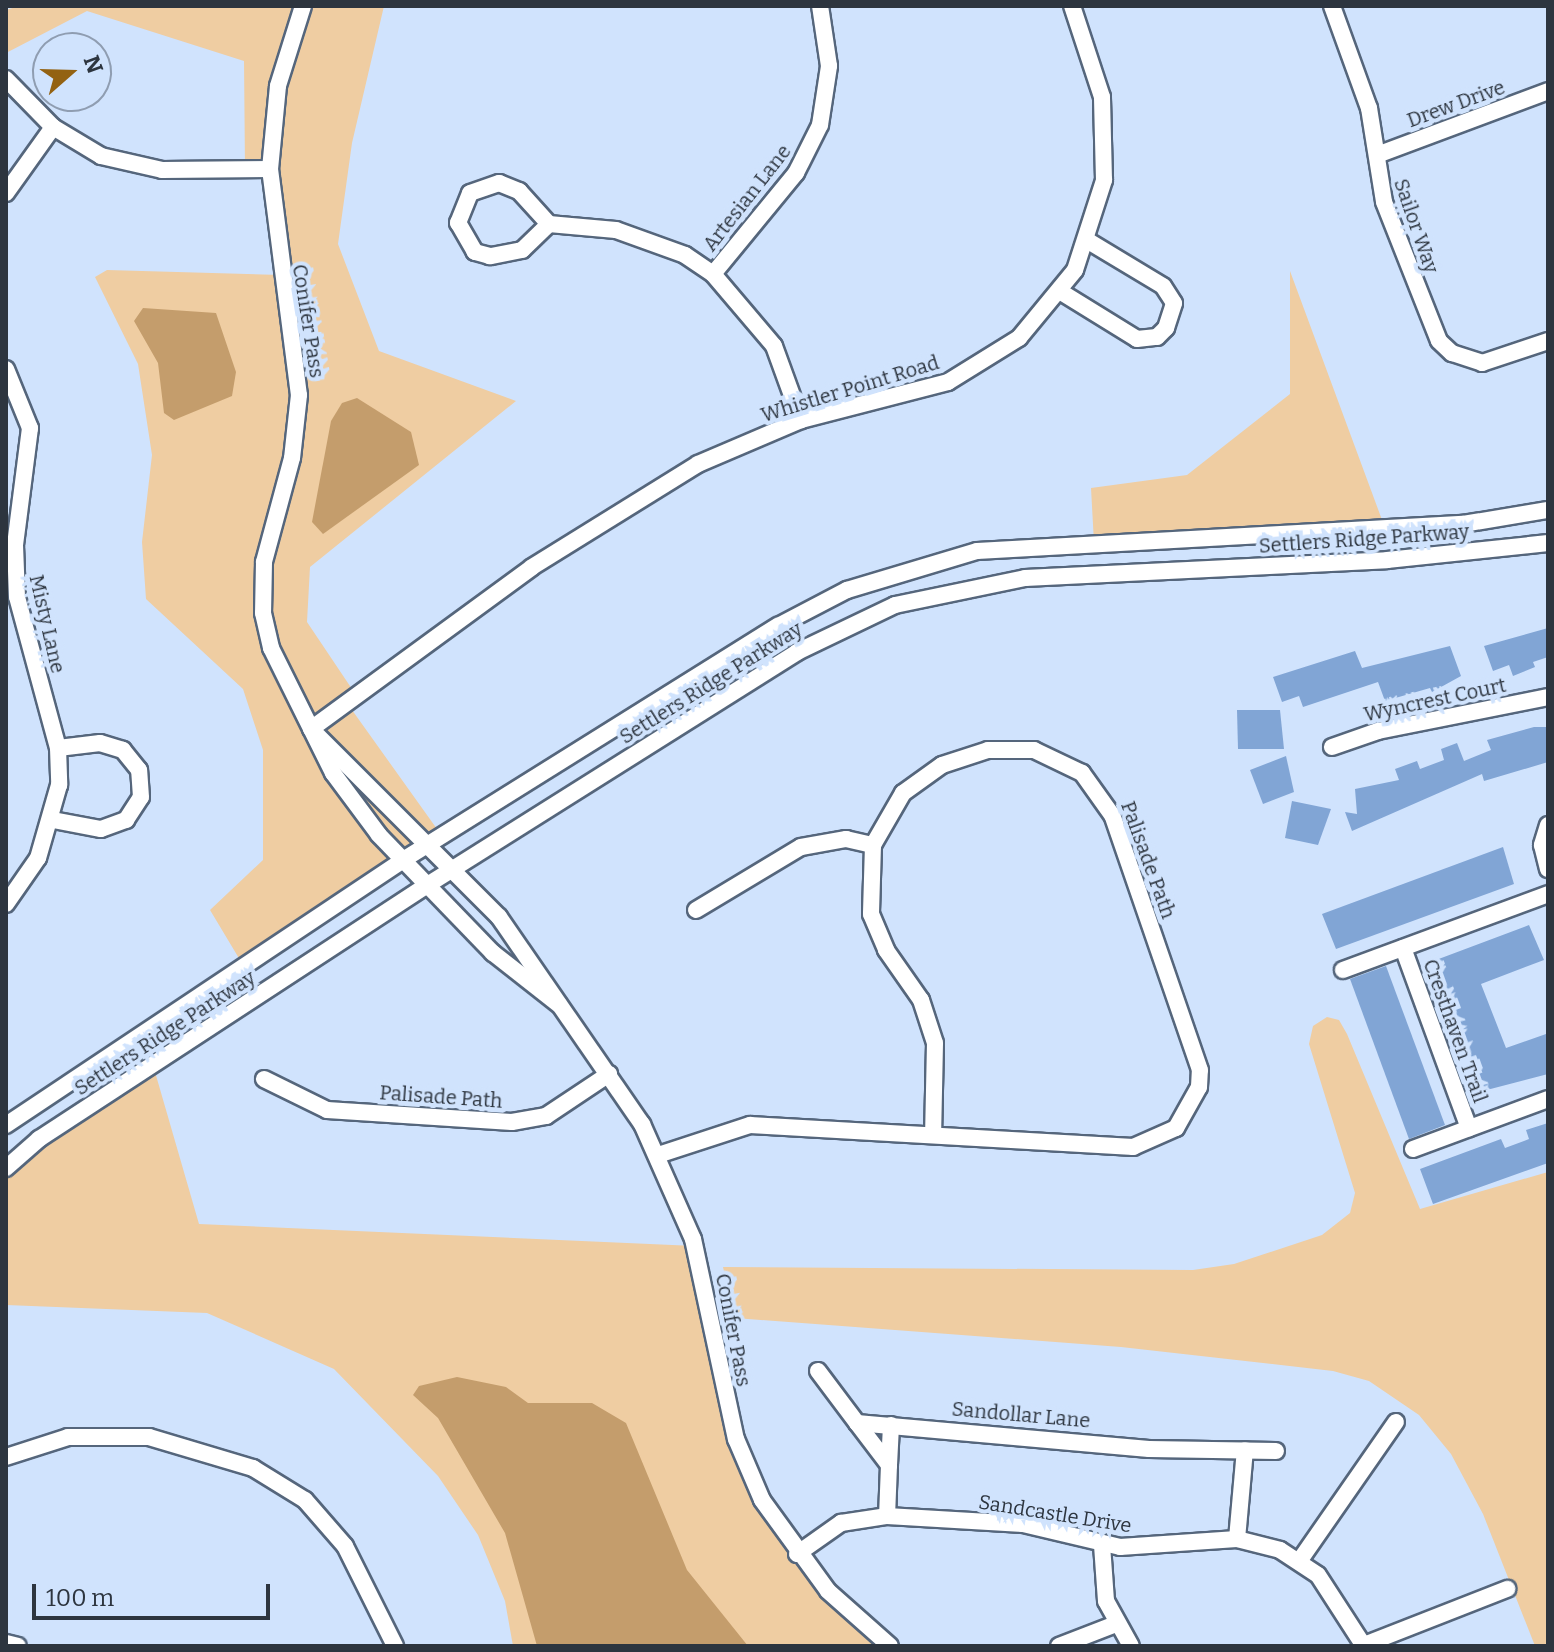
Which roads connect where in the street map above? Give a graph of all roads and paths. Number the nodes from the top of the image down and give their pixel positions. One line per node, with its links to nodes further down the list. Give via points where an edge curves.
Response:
1 (303, 6): 9 (street, Conifer Pass, via 278,86)
2 (820, 6): 13 (street, Artesian Lane, via 829,66 820,125 796,173)
3 (1072, 6): 12 (street, Whistler Point Road, via 1102,97 1105,127 1104,180)
4 (1332, 6): 8 (street, Sailor Way, via 1369,108)
5 (6, 79): 7 (street)
6 (1548, 91): 8 (street, Drew Drive)
7 (53, 127): 9 (street, via 131,165); 10 (street)
8 (1377, 155): 15 (street, Sailor Way, via 1384,202 1439,341 1452,353 1482,363)
9 (270, 169): 21 (street, Conifer Pass, via 299,395 292,458 264,562 263,613 284,684)
10 (6, 193)
11 (549, 224): 11 (street, via 519,191 499,183 470,193 458,223 475,252 490,256 522,250); 13 (street, via 616,230 685,255)
12 (1088, 241): 14 (street, Whistler Point Road); 14 (street, via 1163,286 1174,303 1166,328 1157,337 1137,339)
13 (713, 274): 17 (street, via 774,346)
14 (1061, 292): 17 (street, Whistler Point Road, via 1019,338 976,368 930,388)
15 (1548, 341)
16 (6, 369): 23 (street, Misty Lane, via 30,428 15,545 17,597)
17 (801, 420): 21 (street, Whistler Point Road, via 698,464 622,508)
18 (1548, 510): 26 (street, Settlers Ridge Parkway, via 1463,524 1028,546 926,563 812,607)
19 (1548, 543): 30 (street, Settlers Ridge Parkway, via 1387,560 1025,578 895,605 797,652)
20 (1548, 697): 22 (street, Wyncrest Court, via 1383,730)
21 (311, 729): 26 (street, Conifer Pass); 28 (street, Conifer Pass, via 352,802)
22 (1332, 747)
23 (58, 748): 24 (street, Misty Lane); 24 (street, via 100,743 123,750 139,770 141,797 126,820 101,829)
24 (53, 820): 33 (street, Misty Lane, via 38,858)
25 (1548, 825): 29 (street, via 1542,845)
26 (427, 845): 28 (street, Settlers Ridge Parkway); 30 (street, Conifer Pass)
27 (873, 845): 34 (street, via 836,839 801,847); 43 (street, Palisade Path, via 871,914 921,1000 935,1043); 43 (street, Palisade Path, via 903,793 963,757 1011,747 1034,750 1082,773 1112,815 1200,1070 1188,1115 1149,1145)
28 (403, 860): 31 (street, Conifer Pass); 41 (street, Settlers Ridge Parkway)
29 (1548, 869)
30 (452, 870): 31 (street, Settlers Ridge Parkway); 37 (street, Conifer Pass, via 499,917)
31 (429, 884): 37 (street, Conifer Pass, via 493,953); 46 (street, Settlers Ridge Parkway, via 39,1139)
32 (1548, 894): 35 (street, Cresthaven Trail)
33 (6, 904)
34 (696, 910)
35 (1403, 948): 36 (street, Cresthaven Trail); 42 (street, Cresthaven Trail)
36 (1343, 970)
37 (558, 1004): 38 (street, Conifer Pass)
38 (609, 1074): 39 (street, Palisade Path, via 546,1116 512,1122 327,1110); 45 (street, Conifer Pass)
39 (264, 1079)
40 (1548, 1099): 42 (street, Cresthaven Trail)
41 (6, 1125)
42 (1469, 1128): 44 (street, Cresthaven Trail)
43 (933, 1135): 45 (street, Palisade Path, via 750,1125)
44 (1413, 1149)
45 (658, 1155): 58 (street, Conifer Pass, via 704,1276 736,1439 762,1500)
46 (6, 1168)
47 (818, 1371): 49 (street)
48 (1396, 1422): 59 (street)
49 (857, 1423): 50 (street, Sandollar Lane); 54 (street)
50 (891, 1425): 51 (street, Sandollar Lane, via 1149,1449); 54 (street)
51 (1245, 1450): 52 (street, Sandollar Lane); 56 (street)
52 (1276, 1451)
53 (6, 1457): 64 (street, via 68,1437 134,1436 200,1449 253,1468 305,1500 345,1546)
54 (889, 1465): 55 (street)
55 (887, 1516): 57 (street, Sandcastle Drive, via 1023,1524); 58 (street, Sandcastle Drive, via 841,1523)
56 (1237, 1539): 57 (street, Sandcastle Drive); 59 (street, Sandcastle Drive)
57 (1102, 1545): 61 (street, via 1106,1601)
58 (797, 1554): 65 (street, Conifer Pass, via 848,1611)
59 (1300, 1560): 68 (street, Sandcastle Drive, via 1336,1594)
60 (1507, 1589): 68 (street)
61 (1116, 1624): 66 (street); 67 (street)
62 (6, 1643): 63 (street)
63 (18, 1646)
64 (395, 1646)
65 (890, 1646)
66 (1059, 1646)
67 (1131, 1646)
68 (1364, 1646)

